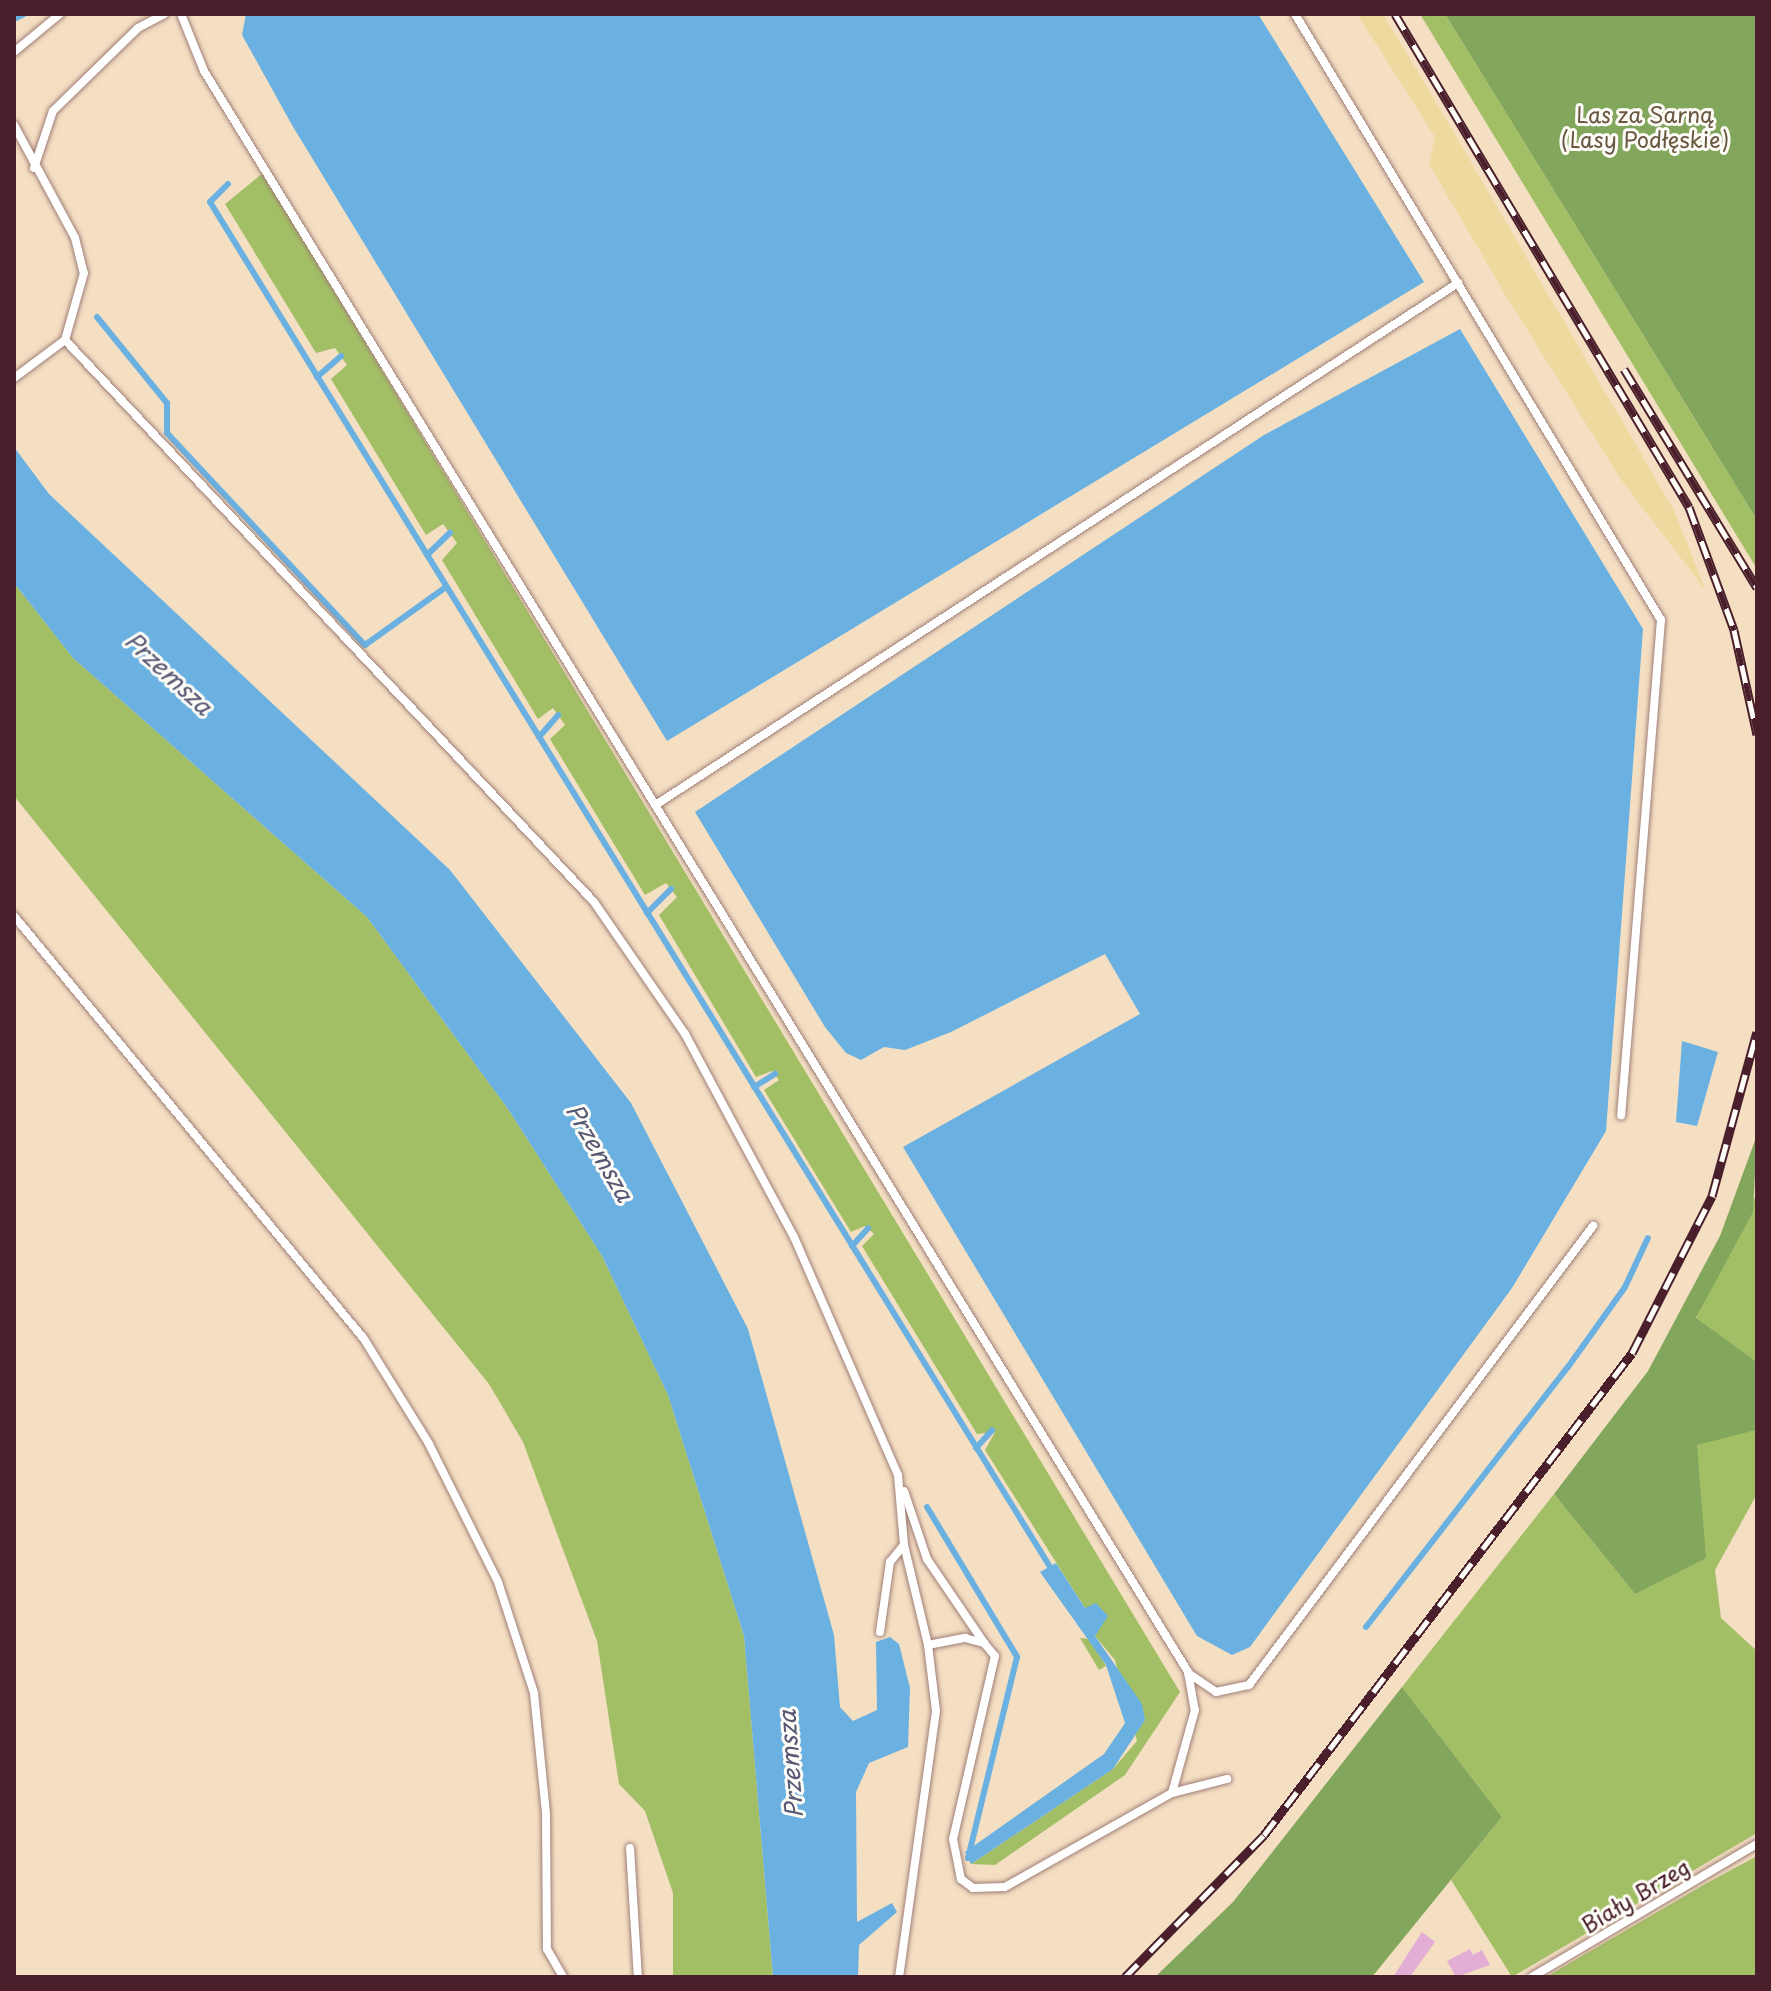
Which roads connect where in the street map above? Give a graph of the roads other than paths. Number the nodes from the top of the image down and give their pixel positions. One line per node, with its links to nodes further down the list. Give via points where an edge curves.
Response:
1 (60, 14): 5 (lane)
2 (164, 14): 7 (lane, via 128,36 53,111)
3 (181, 14): 11 (lane, via 204,71)
4 (1295, 14): 8 (lane)
5 (14, 52)
6 (14, 125): 7 (lane)
7 (34, 168): 9 (lane, via 75,238 84,273)
8 (1458, 283): 11 (lane); 13 (lane, via 1661,620)
9 (65, 340): 10 (lane); 15 (lane, via 531,830 640,962 794,1237)
10 (14, 378)
11 (657, 804): 20 (lane)
12 (14, 916): 25 (lane, via 364,1339 429,1444 498,1582 534,1693 546,1814 547,1949)
13 (1621, 1115)
14 (1593, 1226): 20 (lane, via 1249,1685 1216,1692)
15 (898, 1475): 16 (lane); 18 (lane, via 927,1559)
16 (904, 1545): 17 (lane, via 890,1562); 19 (lane)
17 (880, 1632)
18 (984, 1643): 19 (lane); 22 (lane, via 997,1665 958,1804 954,1859 961,1879 987,1892 1005,1887)
19 (928, 1645): 27 (lane, via 936,1711)
20 (1188, 1672): 22 (lane, via 1195,1710)
21 (1227, 1779): 22 (lane)
22 (1172, 1793)
23 (1757, 1844): 28 (lane, Biały Brzeg)
24 (630, 1848): 26 (lane)
25 (563, 1977)
26 (638, 1977)
27 (899, 1977)
28 (1532, 1977)

